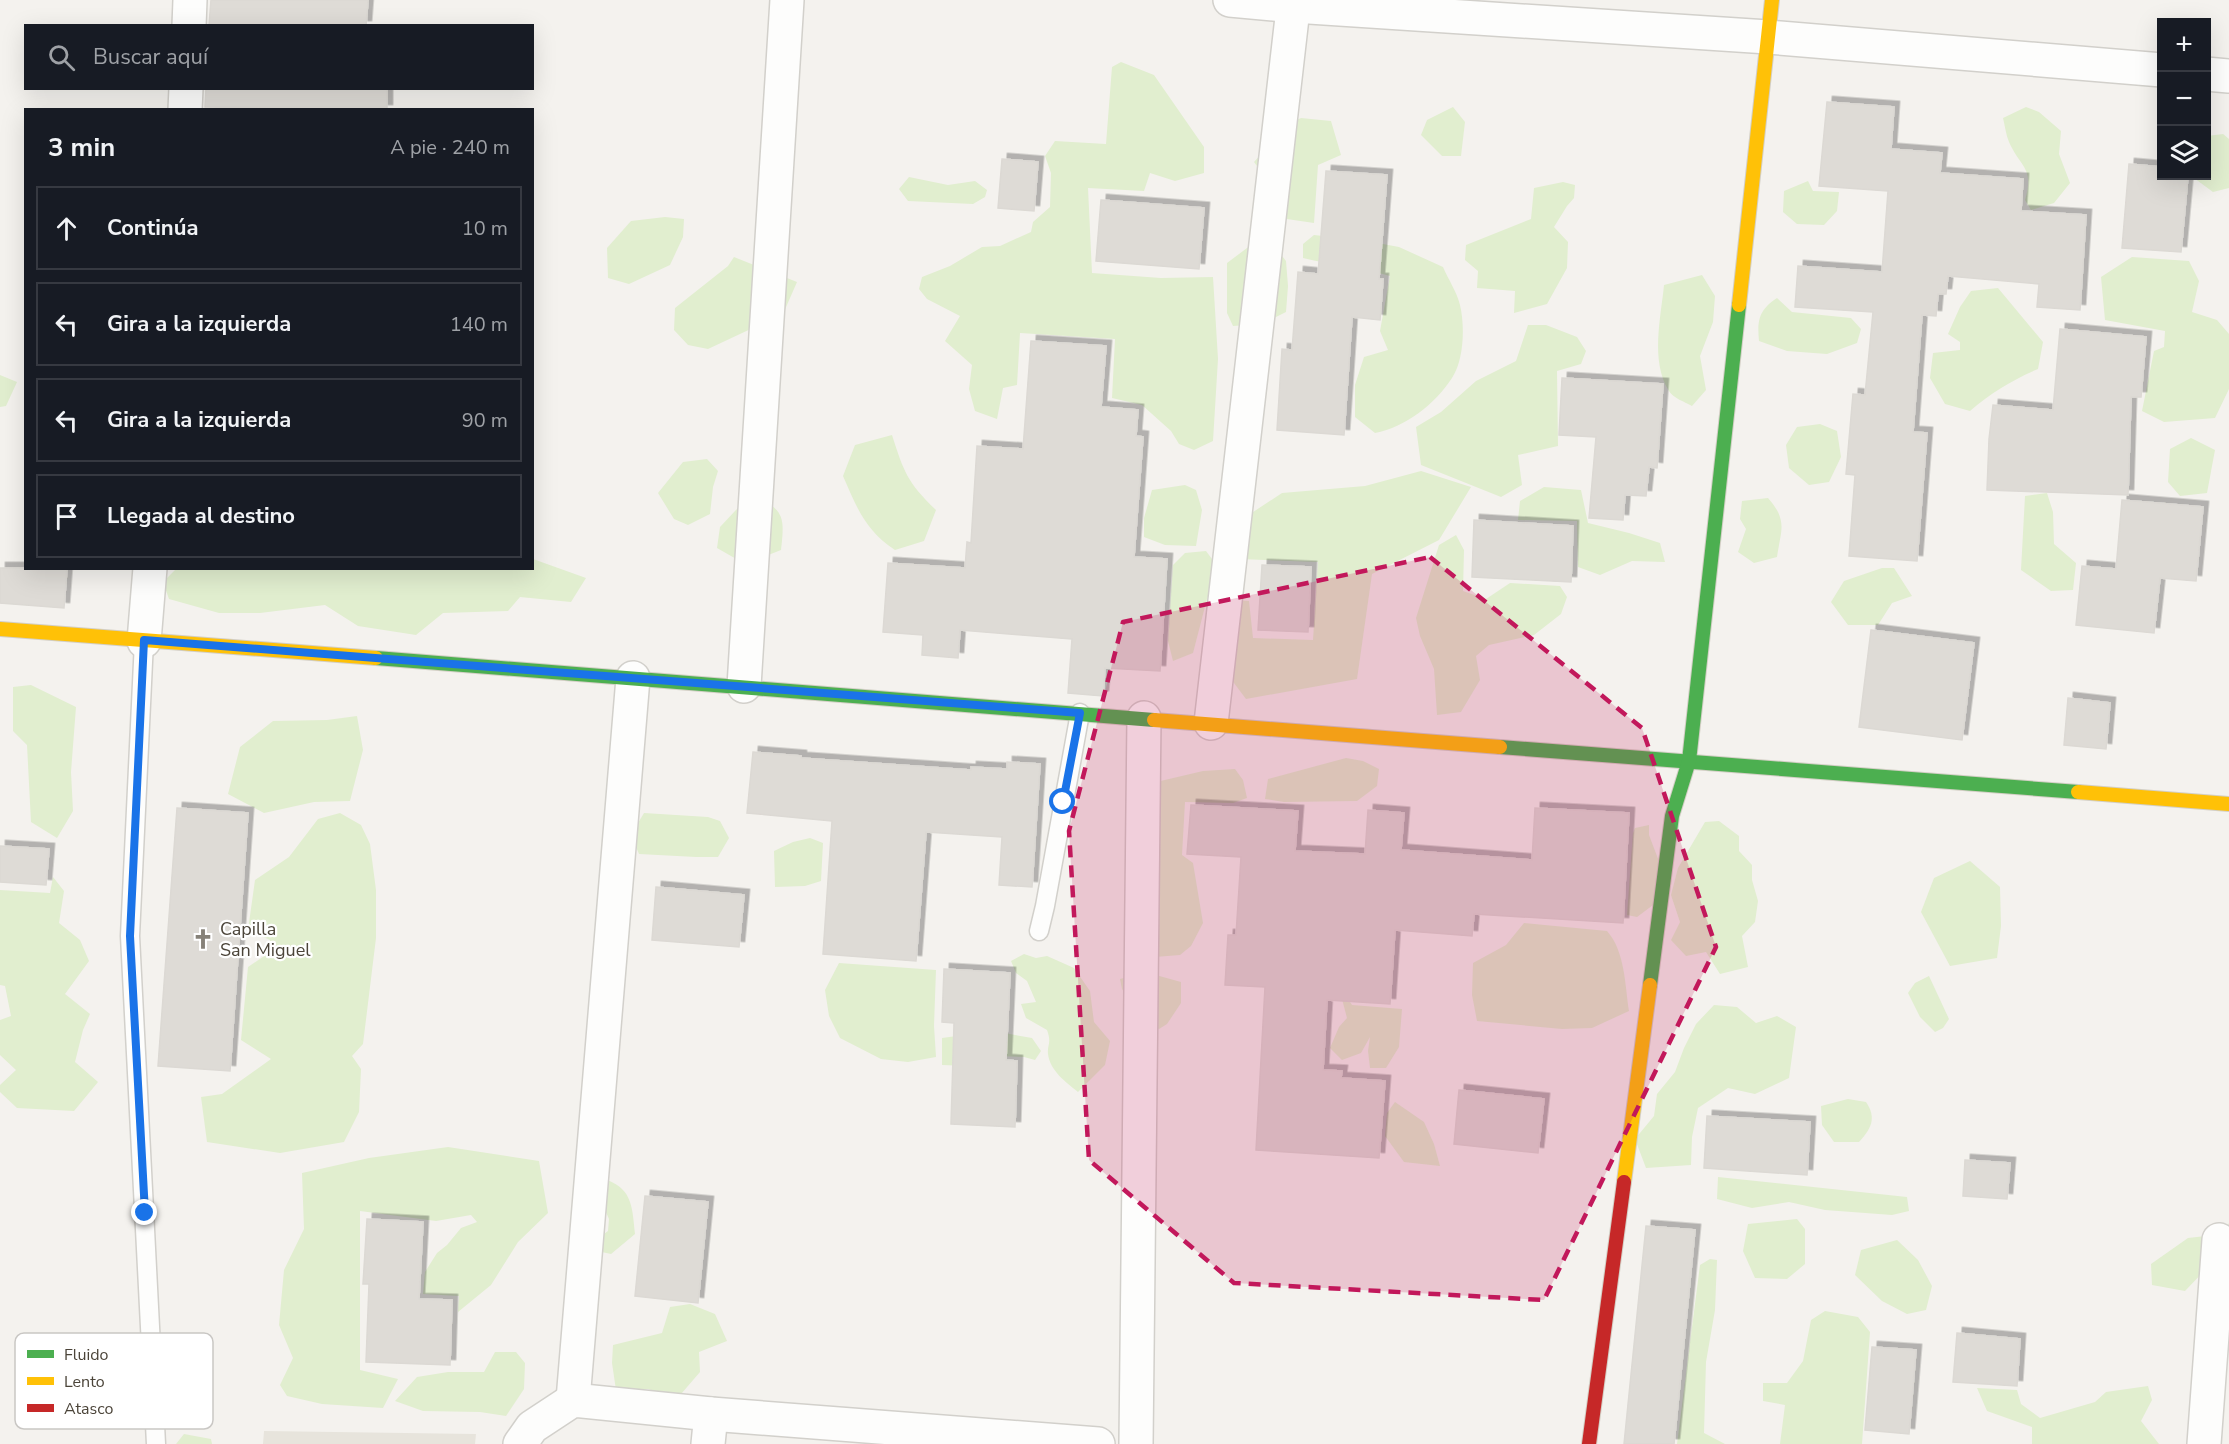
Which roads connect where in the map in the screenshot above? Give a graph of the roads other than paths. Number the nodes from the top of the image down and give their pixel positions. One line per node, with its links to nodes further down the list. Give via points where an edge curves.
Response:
1 (190, 0): 6 (street)
2 (787, 0): 17 (street)
3 (1230, 0): 5 (street)
4 (1772, 0): 7 (street)
5 (1294, 3): 7 (street); 20 (street)
6 (189, 24)
7 (1768, 37): 8 (street); 21 (street)
8 (2157, 70)
9 (2211, 74): 10 (street)
10 (2229, 76)
11 (186, 90): 12 (street)
12 (185, 108)
13 (150, 570): 15 (street)
14 (0, 629): 15 (street)
15 (144, 640): 16 (street); 25 (lane, via 130,936)
16 (633, 678): 17 (street); 26 (street)
17 (744, 686): 18 (street)
18 (1080, 713): 19 (street); 23 (lane)
19 (1144, 718): 20 (street); 32 (street)
20 (1211, 723): 21 (street)
21 (1689, 761): 22 (street); 33 (street, via 1672,816)
22 (2229, 804)
23 (1039, 931)
24 (2219, 1240): 34 (street)
25 (150, 1333)
26 (573, 1400): 28 (street); 30 (street, via 532,1427)
27 (155, 1429): 29 (lane)
28 (710, 1429): 31 (street)
29 (156, 1444)
30 (520, 1444)
31 (1098, 1444)
32 (1136, 1444)
33 (1589, 1444)
34 (2204, 1444)

